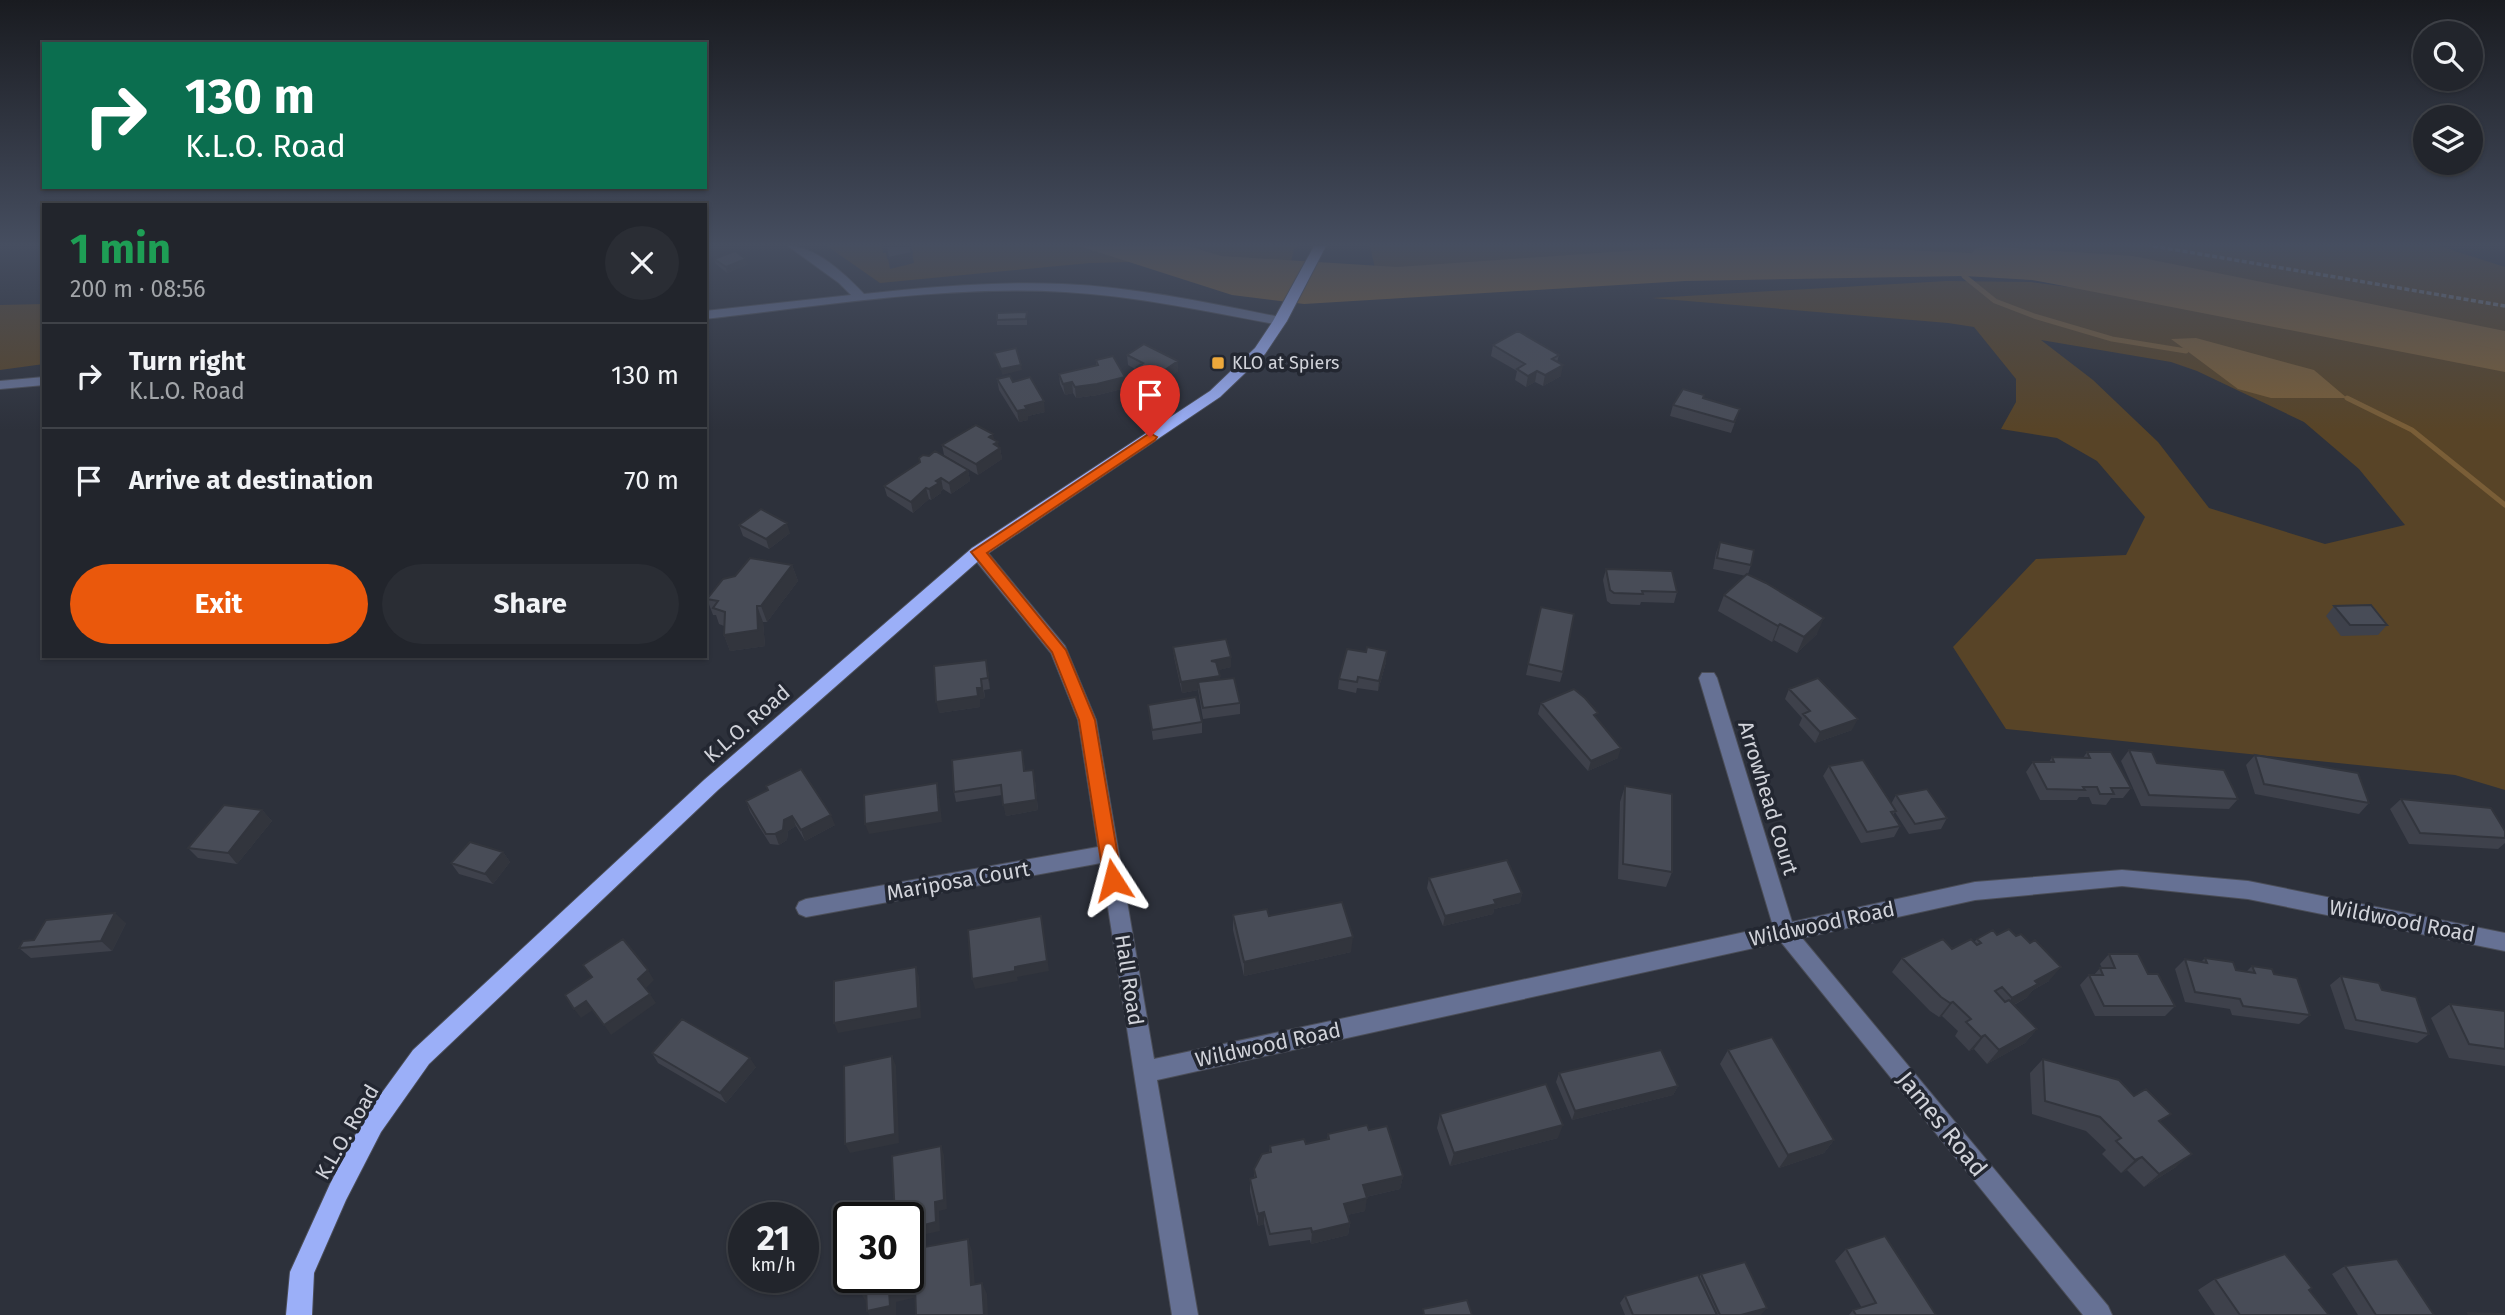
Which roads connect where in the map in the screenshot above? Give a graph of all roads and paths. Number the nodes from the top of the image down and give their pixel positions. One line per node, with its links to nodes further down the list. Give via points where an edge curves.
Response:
1 (780, 307): 4 (street)
2 (1209, 307): 5 (street)
3 (1287, 307): 5 (main road, K.L.O. Road)
4 (707, 315)
5 (1280, 321): 8 (main road, K.L.O. Road, via 1260,351 1215,394)
6 (42, 381): 7 (street)
7 (0, 385)
8 (978, 552): 10 (street, Hall Road, via 1059,650 1087,720); 15 (main road, K.L.O. Road, via 711,785 421,1057 373,1124 338,1192 302,1272)
9 (1708, 678): 12 (street, Arrowhead Court)
10 (1109, 853): 11 (street, Mariposa Court); 14 (street, Hall Road)
11 (806, 908)
12 (1785, 932): 13 (street, Wildwood Road, via 1975,891 2122,878 2248,890); 14 (street, Wildwood Road); 17 (street, James Road)
13 (2505, 942)
14 (1144, 1072): 16 (street, Hall Road)
15 (299, 1315)
16 (1185, 1315)
17 (2099, 1315)

